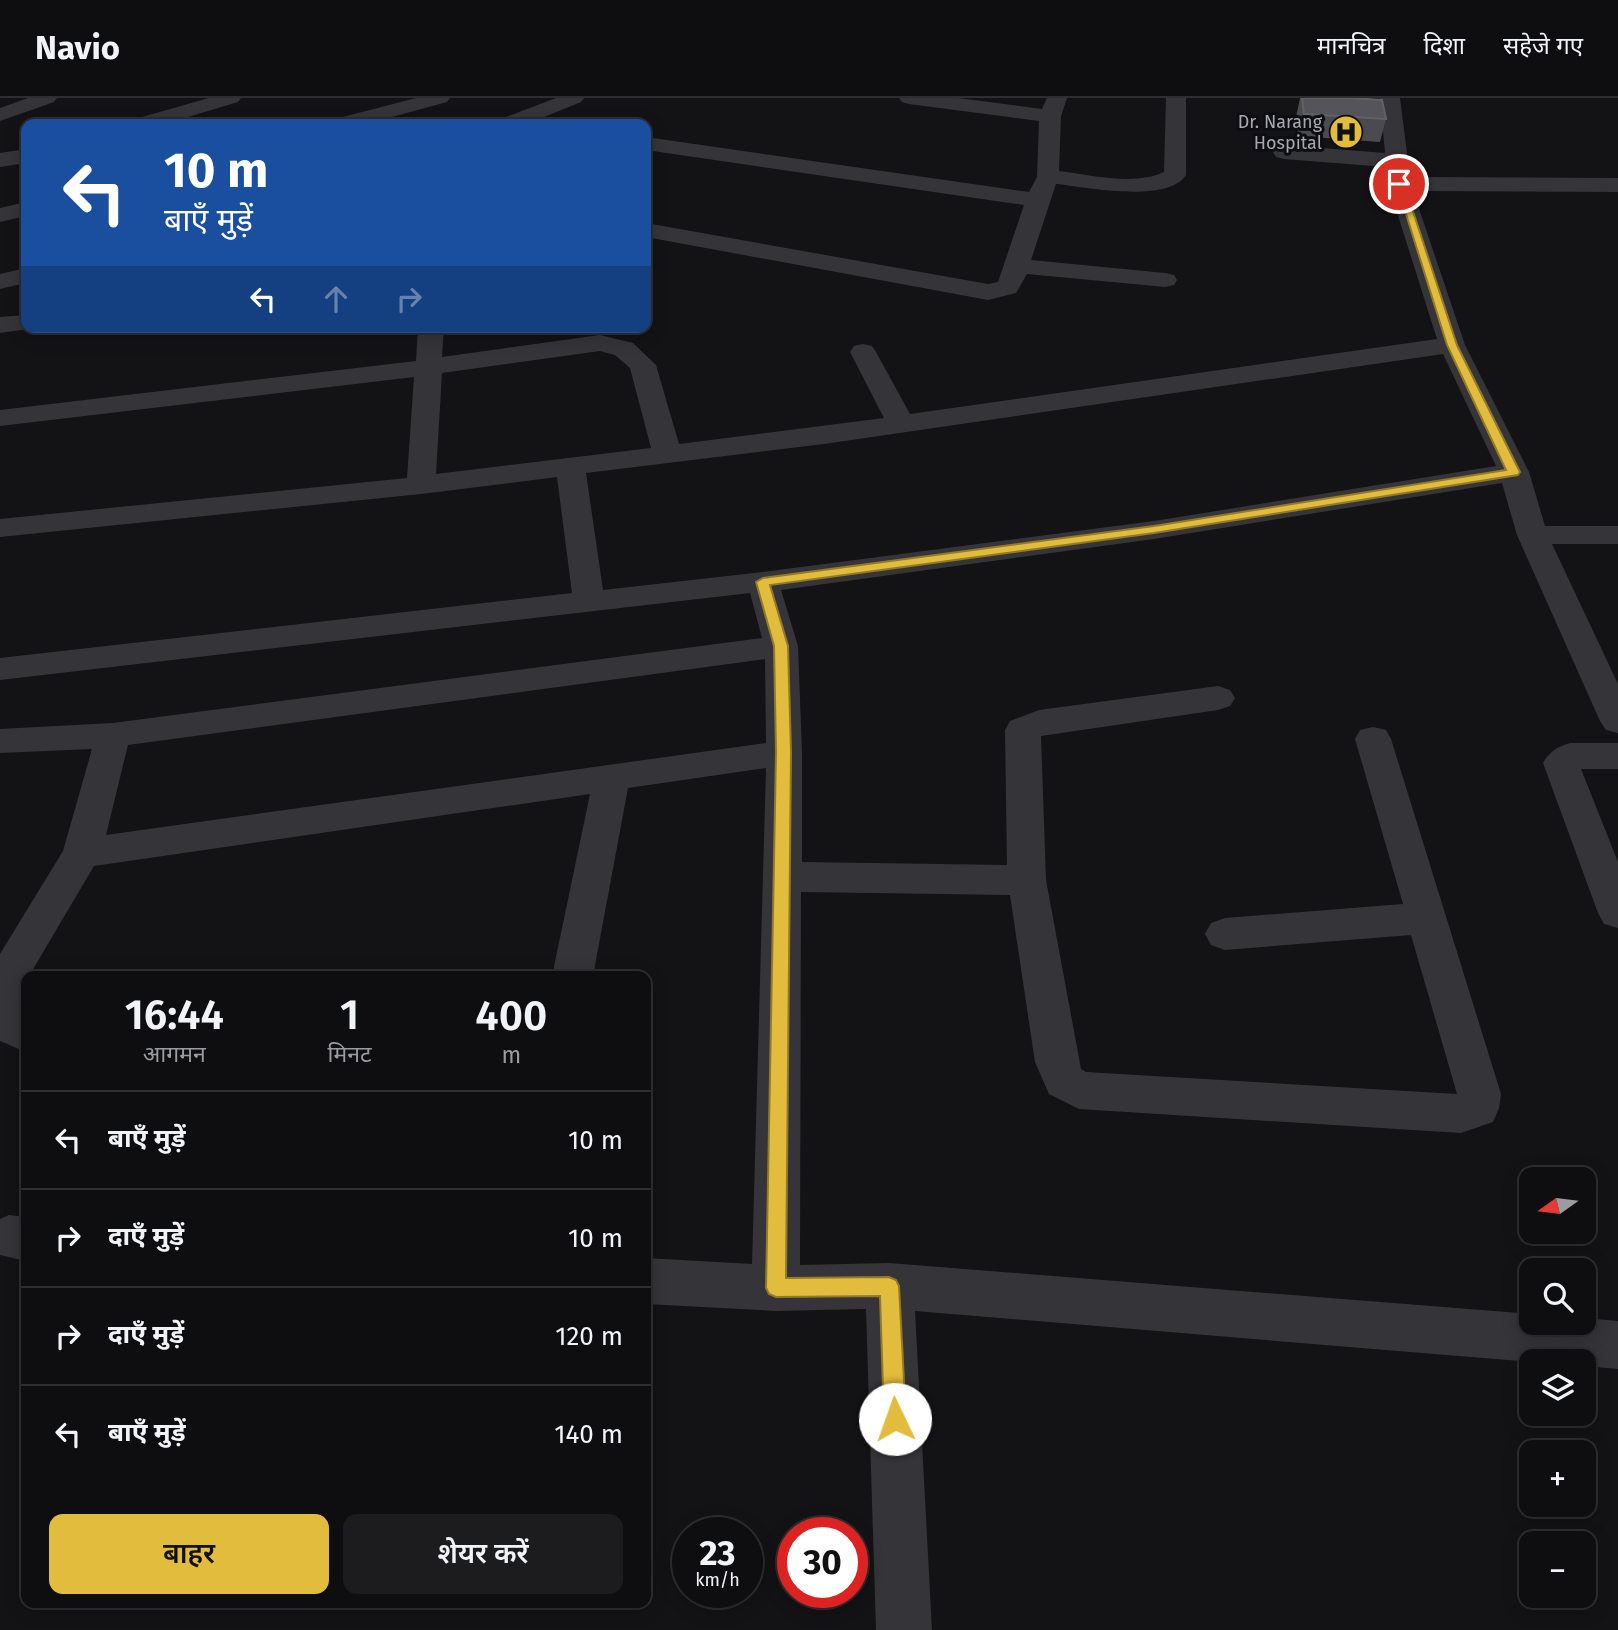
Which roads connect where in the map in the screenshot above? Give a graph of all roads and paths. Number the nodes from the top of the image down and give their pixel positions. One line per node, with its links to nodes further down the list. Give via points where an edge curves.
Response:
1 (47, 98): 9 (street)
2 (231, 98): 10 (street)
3 (440, 98): 11 (street)
4 (574, 98): 12 (street)
5 (909, 98): 8 (street)
6 (1176, 98): 18 (street, via 1175,175 1165,182)
7 (1390, 98): 17 (street)
8 (1054, 107): 18 (street)
9 (0, 115)
10 (160, 119)
11 (362, 119)
12 (522, 119)
13 (651, 145): 20 (street)
14 (1284, 152): 17 (street)
15 (21, 157): 16 (street)
16 (0, 160)
17 (1398, 173): 19 (street); 31 (street)
18 (1048, 177): 20 (street)
19 (1618, 185)
20 (1037, 200): 24 (street)
21 (21, 210): 22 (street)
22 (0, 215)
23 (651, 238): 24 (street, via 988,292 1007,288)
24 (1016, 266): 26 (street)
25 (21, 276): 27 (street)
26 (1165, 280)
27 (0, 282)
28 (21, 323): 29 (street)
29 (0, 325)
30 (432, 333): 33 (street)
31 (1452, 345): 35 (street); 38 (street)
32 (863, 352): 35 (street)
33 (429, 367): 34 (street); 36 (street, via 600,343 624,349 643,365); 39 (street)
34 (0, 418)
35 (901, 424): 36 (street)
36 (667, 455): 37 (street)
37 (570, 467): 39 (street); 44 (street)
38 (1514, 472): 41 (street); 43 (street, via 1154,530)
39 (421, 485): 40 (street)
40 (0, 528)
41 (1532, 535): 42 (street); 48 (street)
42 (1618, 535)
43 (763, 582): 44 (street); 45 (street)
44 (589, 602): 46 (street)
45 (781, 646): 49 (street); 52 (street)
46 (0, 669)
47 (1218, 698): 57 (street, via 1039,722 1023,730)
48 (1618, 720)
49 (113, 735): 51 (street); 55 (street)
50 (1373, 738): 59 (street)
51 (0, 741)
52 (783, 752): 54 (street); 56 (street)
53 (1618, 757): 58 (street, via 1570,756 1561,763)
54 (612, 778): 55 (street); 61 (street)
55 (82, 853): 62 (street, via 9,975 3,995 9,1025)
56 (782, 877): 57 (street); 65 (street)
57 (1027, 880): 59 (street, via 1057,1062 1064,1081 1079,1090 1461,1114 1477,1108 1479,1094)
58 (1618, 913)
59 (1426, 918): 60 (street)
60 (1225, 934)
61 (574, 971)
62 (21, 1031)
63 (651, 1281): 65 (street)
64 (889, 1286): 65 (street); 66 (street); 67 (street)
65 (776, 1288)
66 (1618, 1345)
67 (904, 1630)

